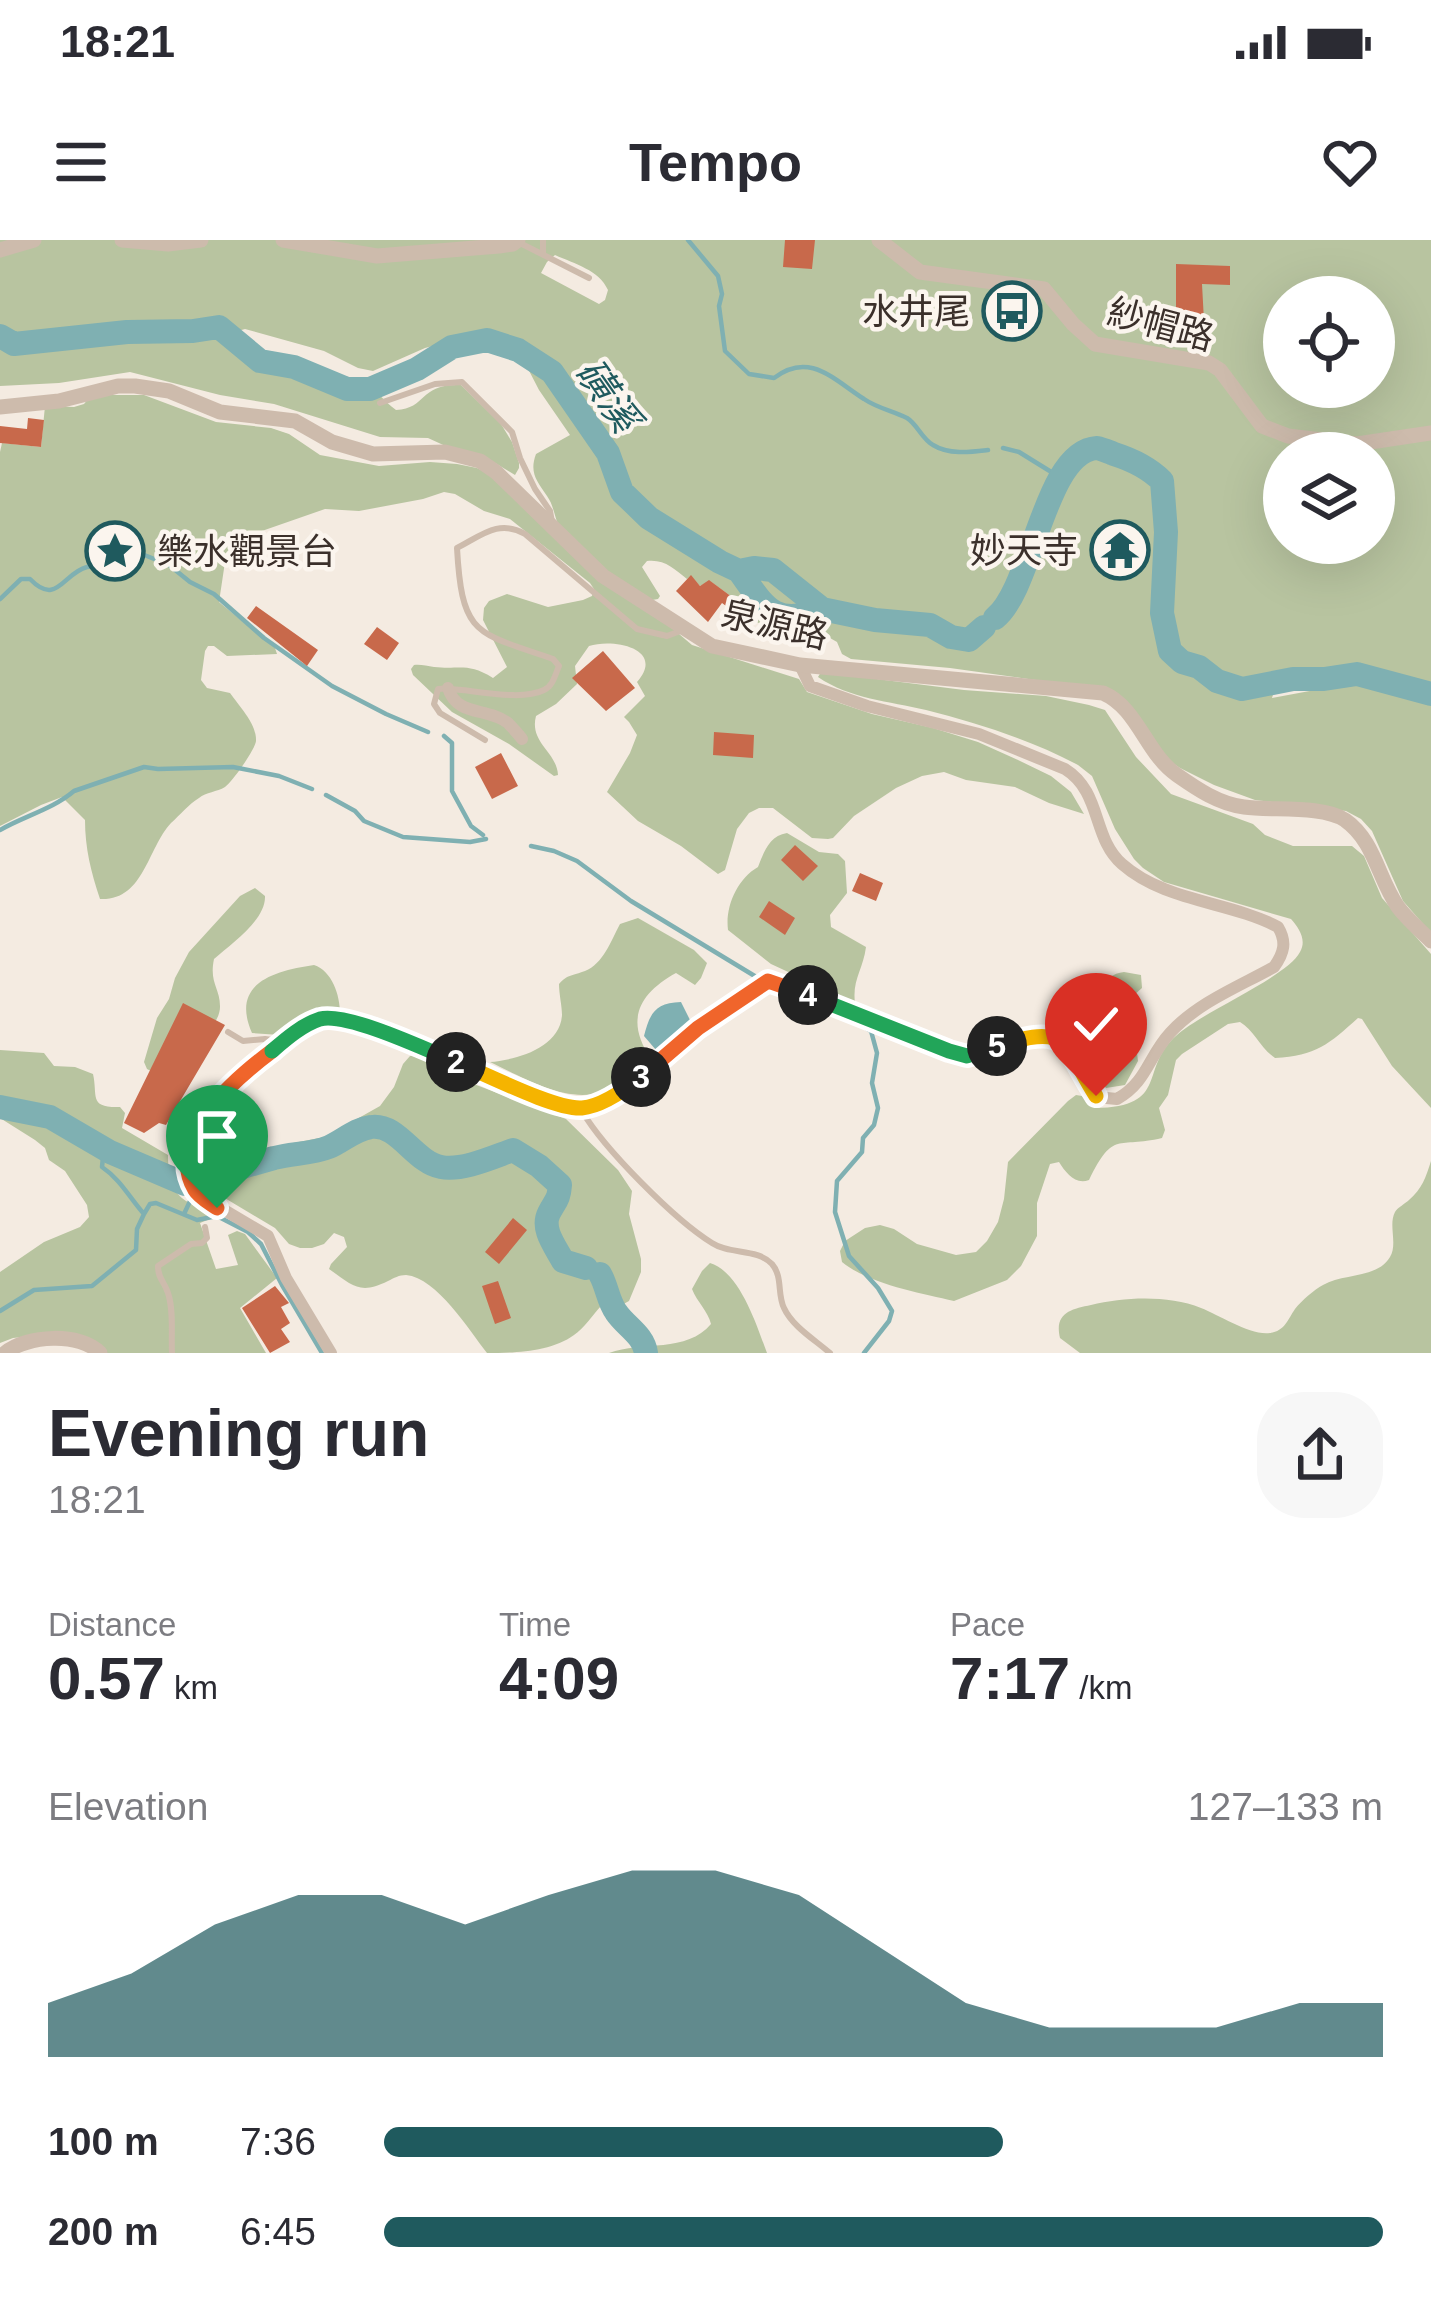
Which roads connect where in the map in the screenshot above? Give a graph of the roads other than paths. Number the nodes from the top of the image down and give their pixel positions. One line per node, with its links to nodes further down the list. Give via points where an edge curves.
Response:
1 (34, 240): 8 (street)
2 (122, 240): 3 (street)
3 (201, 240)
4 (283, 240): 7 (street, via 377,256)
5 (543, 240): 9 (lane)
6 (879, 240): 13 (street, 紗帽路, via 920,272 1044,289 1095,344 1209,363 1262,426 1288,436 1357,444)
7 (518, 241): 9 (lane)
8 (0, 250)
9 (543, 254): 10 (lane)
10 (589, 278)
11 (380, 403): 14 (lane, via 462,382 512,432)
12 (0, 407): 14 (street, 泉源路, via 118,386 169,392 220,412 295,421 373,454 445,452 480,461)
13 (1431, 433)
14 (553, 526): 15 (street, 泉源路, via 603,576)
15 (687, 629): 16 (street, 泉源路, via 712,646); 17 (lane, via 667,636 637,629 525,534 502,526 458,548 462,602 488,636 559,666 543,691)
16 (800, 664): 20 (street, 泉源路, via 1116,698 1158,759 1202,793 1238,807 1341,817 1363,836 1397,906); 23 (street, via 810,686 980,734 1065,769 1090,796 1119,862 1154,884 1278,927 1281,957 1190,1014 1118,1100 1096,1096 1065,1043 1047,1036 967,1056 768,981 631,1085)
17 (448, 688): 18 (street, via 459,707 509,723); 19 (lane, via 438,689 440,713)
18 (522, 739)
19 (485, 740)
20 (1431, 940)
21 (228, 1032): 22 (lane, via 242,1041)
22 (284, 1041): 23 (street, via 326,1017 345,1019); 25 (street, via 215,1099 188,1147 188,1167 197,1194 268,1236)
23 (581, 1108): 30 (lane, via 670,1210 714,1245 772,1264 782,1305)
24 (206, 1227): 28 (lane, via 202,1243 158,1266 170,1298)
25 (329, 1350): 29 (street)
26 (5, 1353): 27 (street, via 17,1343 75,1340)
27 (100, 1353)
28 (172, 1353)
29 (343, 1353)
30 (830, 1353)

